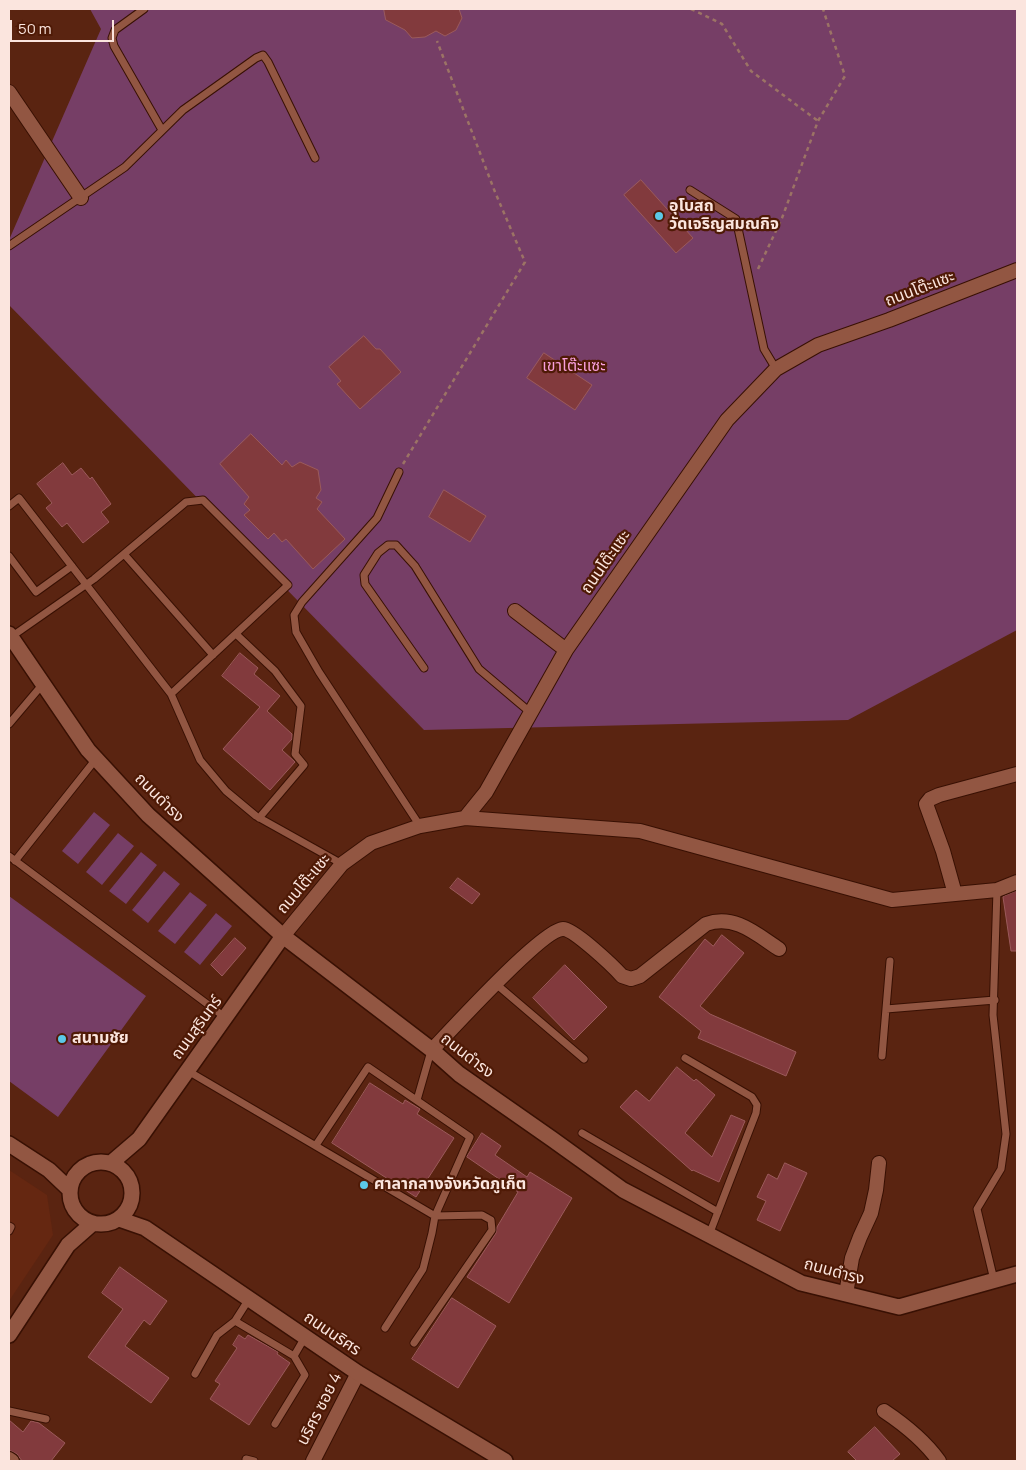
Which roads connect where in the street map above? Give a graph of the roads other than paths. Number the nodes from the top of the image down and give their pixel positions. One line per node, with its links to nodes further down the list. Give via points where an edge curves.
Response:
1 (144, 9): 3 (lane, via 115,30 112,38)
2 (9, 92): 6 (street)
3 (162, 130): 4 (lane, via 183,110 263,56); 6 (lane, via 125,166)
4 (315, 158)
5 (690, 190): 9 (lane, via 736,219 764,349)
6 (81, 198): 7 (lane)
7 (9, 246)
8 (1017, 270): 9 (street, ถนนโต๊ะแซะ, via 818,345)
9 (776, 369): 19 (street, ถนนโต๊ะแซะ, via 727,420)
10 (398, 472): 30 (lane, via 377,518 294,615 296,632 314,664)
11 (9, 506): 14 (lane, via 19,498)
12 (124, 554): 15 (lane); 17 (lane, via 186,502 203,500 288,585); 20 (lane)
13 (9, 556): 14 (lane, via 36,592)
14 (72, 566): 15 (lane)
15 (87, 584): 18 (lane); 23 (lane)
16 (515, 610): 19 (street)
17 (236, 634): 20 (lane); 28 (lane, via 275,671 301,706 294,754 304,765)
18 (10, 636): 22 (street, ถนนดำรง)
19 (566, 650): 24 (street, ถนนโต๊ะแซะ)
20 (213, 655): 23 (lane)
21 (424, 668): 24 (lane, via 365,584 364,575 378,553 388,545 396,545 415,566 479,668)
22 (42, 685): 25 (lane); 26 (street, ถนนดำรง)
23 (171, 694): 28 (lane, via 200,760 226,791)
24 (531, 714): 29 (street, ถนนโต๊ะแซะ, via 486,792)
25 (9, 724)
26 (96, 758): 31 (lane); 36 (street, ถนนดำรง, via 148,815)
27 (1017, 774): 35 (street, via 939,795 926,804)
28 (259, 818): 32 (lane)
29 (465, 818): 30 (street, ถนนโต๊ะแซะ); 35 (street, via 640,831 892,900)
30 (420, 826): 32 (street, ถนนโต๊ะแซะ, via 371,843)
31 (12, 859): 42 (lane)
32 (342, 864): 36 (street, ถนนโต๊ะแซะ)
33 (1017, 882): 34 (street)
34 (998, 890): 35 (street); 40 (lane)
35 (955, 894)
36 (283, 936): 42 (street, ถนนสุรินทร์); 43 (street, ถนนดำรง)
37 (779, 949): 39 (street, via 747,928 717,920 706,924 640,976 631,979 622,976 576,935 564,929 555,930)
38 (890, 961): 41 (lane)
39 (496, 984): 43 (street); 46 (lane)
40 (995, 1000): 41 (lane); 71 (lane, via 993,1015 1006,1134 1001,1169 977,1209)
41 (886, 1009): 44 (lane)
42 (226, 1018): 47 (street, ถนนสุรินทร์)
43 (432, 1050): 48 (lane); 68 (street, ถนนดำรง, via 459,1074 623,1190)
44 (882, 1056)
45 (684, 1058): 60 (lane, via 752,1097 757,1105)
46 (584, 1059)
47 (188, 1071): 50 (street, ถนนสุรินทร์); 52 (lane)
48 (417, 1100): 52 (lane, via 368,1067); 62 (lane, via 470,1137)
49 (582, 1133): 60 (lane)
50 (139, 1139): 53 (street, ถนนสุรินทร์); 57 (street, ถนนสุรินทร์)
51 (9, 1144): 55 (street)
52 (316, 1145): 62 (lane)
53 (111, 1163): 56 (street, via 92,1162); 57 (street)
54 (880, 1163): 72 (street, via 871,1213 852,1258)
55 (49, 1170): 56 (street); 58 (street)
56 (76, 1172): 58 (street)
57 (127, 1175): 59 (street, via 131,1184)
58 (69, 1189): 61 (street)
59 (130, 1204): 63 (street); 66 (street, ถนนนริศร)
60 (718, 1212): 68 (lane)
61 (77, 1214): 64 (street); 69 (street)
62 (435, 1216): 75 (lane, via 423,1269); 78 (lane, via 482,1215 492,1220 492,1230)
63 (118, 1219): 64 (street, via 102,1225); 66 (street, ถนนนริศร)
64 (93, 1223): 69 (street)
65 (9, 1226): 67 (lane)
66 (145, 1228): 73 (street, ถนนนริศร)
67 (9, 1231)
68 (709, 1235): 72 (street, ถนนดำรง, via 801,1283)
69 (68, 1245): 76 (street)
70 (1017, 1274): 71 (street, ถนนดำรง)
71 (994, 1280): 72 (street, ถนนดำรง, via 899,1307)
72 (846, 1294)
73 (249, 1299): 74 (lane); 77 (street, ถนนนริศร)
74 (235, 1321): 79 (lane); 81 (lane, via 216,1335)
75 (385, 1328)
76 (9, 1335)
77 (305, 1337): 79 (lane); 80 (street, ถนนนริศร)
78 (414, 1343)
79 (294, 1356): 85 (lane, via 305,1375)
80 (358, 1372): 90 (street, นริศร ซอย 4); 91 (street, ถนนนริศร)
81 (195, 1374)
82 (9, 1411): 84 (lane)
83 (884, 1411): 92 (street, via 909,1428)
84 (46, 1419)
85 (275, 1424)
86 (9, 1459): 88 (street)
87 (246, 1459): 89 (lane)
88 (12, 1461)
89 (254, 1461)
90 (313, 1461)
91 (505, 1461)
92 (939, 1461)

